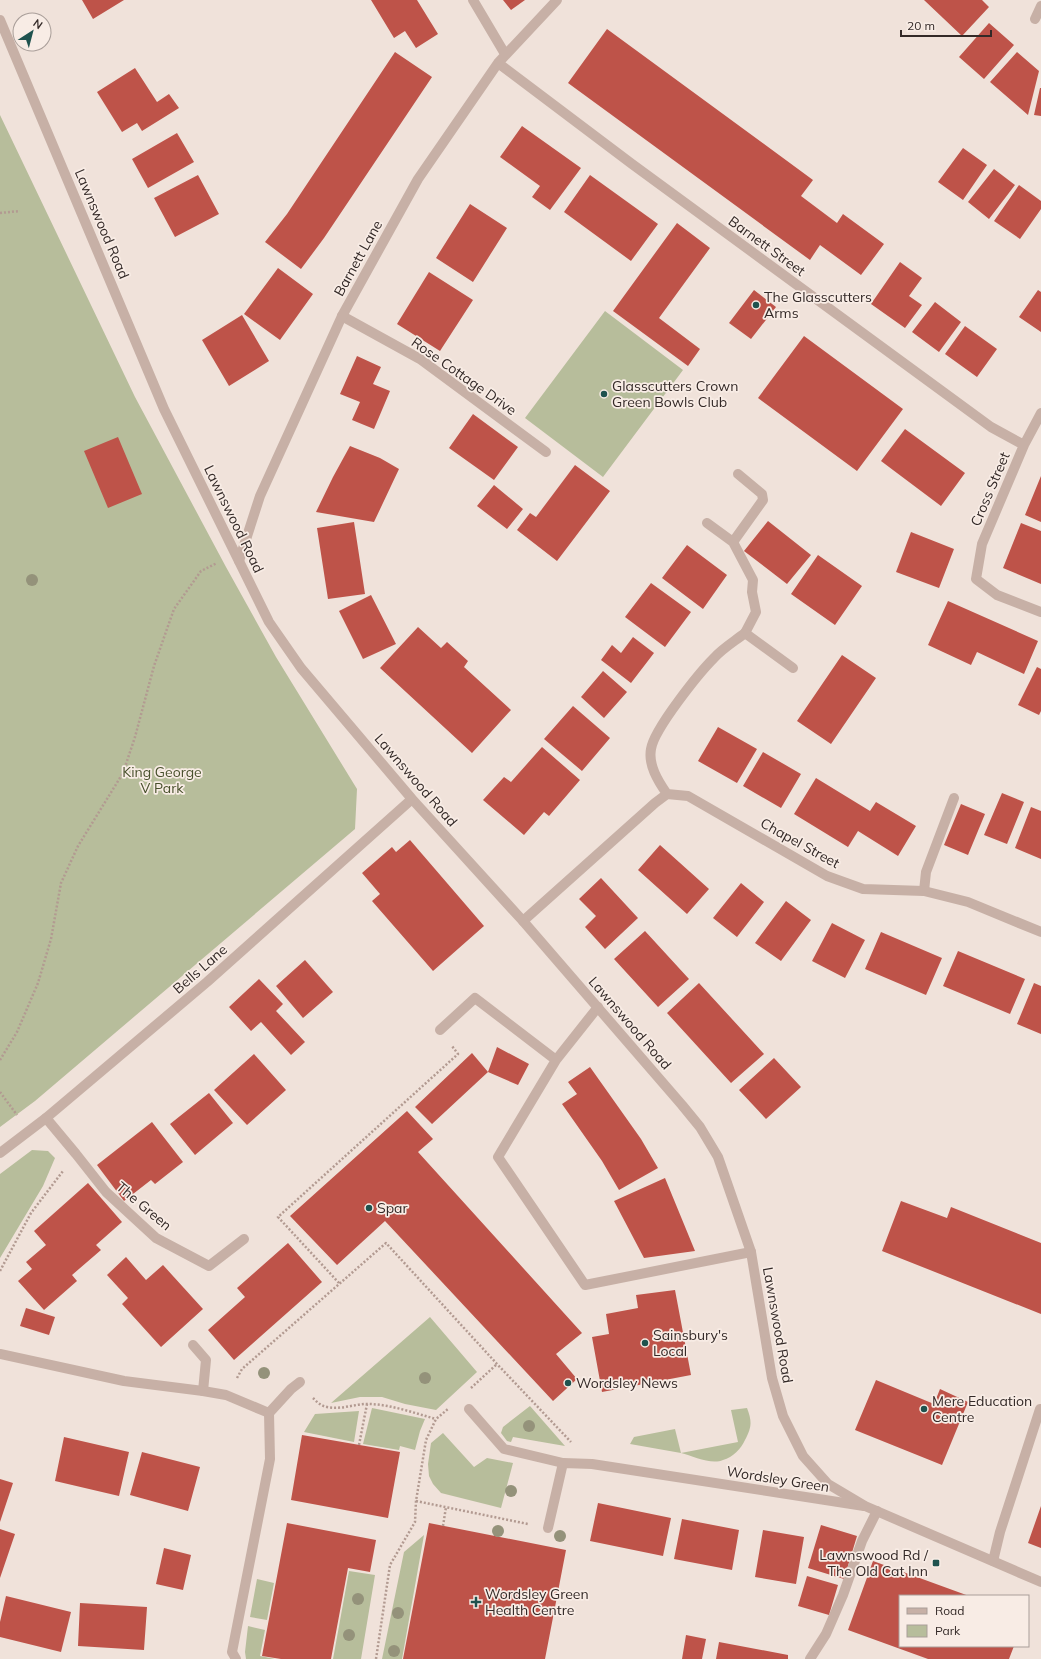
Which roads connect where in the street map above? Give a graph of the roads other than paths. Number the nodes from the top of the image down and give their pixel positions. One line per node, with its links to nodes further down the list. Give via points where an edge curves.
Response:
1 (473, 0): 6 (street)
2 (557, 0): 6 (street, Barnett Lane)
3 (1041, 6): 4 (street)
4 (1035, 19)
5 (0, 20): 15 (street, Lawnswood Road, via 164,409)
6 (505, 54): 7 (street, Barnett Lane)
7 (498, 63): 8 (street, Barnett Lane, via 418,179); 10 (street, Barnett Street, via 991,427)
8 (342, 316): 11 (street, Rose Cottage Drive, via 420,359); 15 (street, Barnett Lane, via 260,496)
9 (1041, 413): 10 (street, Cross Street)
10 (1024, 445): 16 (street, Cross Street, via 982,544 976,579 997,595)
11 (546, 452)
12 (738, 474): 14 (street, via 762,494 763,500)
13 (706, 523): 14 (street)
14 (733, 542): 17 (street, via 753,580 752,592 756,612)
15 (237, 558): 21 (street, Lawnswood Road, via 269,622 301,668)
16 (1041, 612)
17 (745, 633): 18 (street); 19 (street, via 714,657 657,733 651,749 652,763 656,777)
18 (793, 668)
19 (667, 794): 22 (street, Chapel Street, via 688,796 827,876 863,889); 23 (street)
20 (954, 798): 22 (street, via 926,872)
21 (412, 799): 23 (street, Lawnswood Road); 28 (street, Bells Lane, via 207,982)
22 (924, 891): 24 (street, Chapel Street, via 968,902)
23 (524, 921): 25 (street, Lawnswood Road)
24 (1041, 932)
25 (598, 1007): 27 (street); 31 (street, Lawnswood Road, via 700,1127 718,1157)
26 (440, 1030): 27 (street, via 475,998)
27 (556, 1060): 31 (street, via 498,1156 585,1285)
28 (46, 1118): 29 (street, Bells Lane); 30 (street, The Green, via 106,1192 156,1238 209,1266)
29 (0, 1153)
30 (244, 1239)
31 (751, 1252): 40 (street, Lawnswood Road, via 772,1378 783,1416 803,1456 828,1484)
32 (193, 1345): 35 (street, via 206,1360)
33 (0, 1354): 35 (street, via 124,1381)
34 (300, 1382): 38 (street)
35 (203, 1391): 38 (street, via 226,1395)
36 (469, 1409): 39 (street, Wordsley Green, via 504,1449)
37 (1040, 1409): 43 (street)
38 (269, 1413): 45 (street, via 270,1459 232,1652)
39 (563, 1463): 40 (street, Wordsley Green, via 592,1464); 42 (street)
40 (865, 1506): 41 (street, Wordsley Green)
41 (877, 1511): 43 (street, Wordsley Green); 46 (street, via 862,1541 843,1596 826,1634)
42 (548, 1528)
43 (992, 1561): 44 (street, Wordsley Green)
44 (1041, 1582)
45 (236, 1659)
46 (810, 1659)

